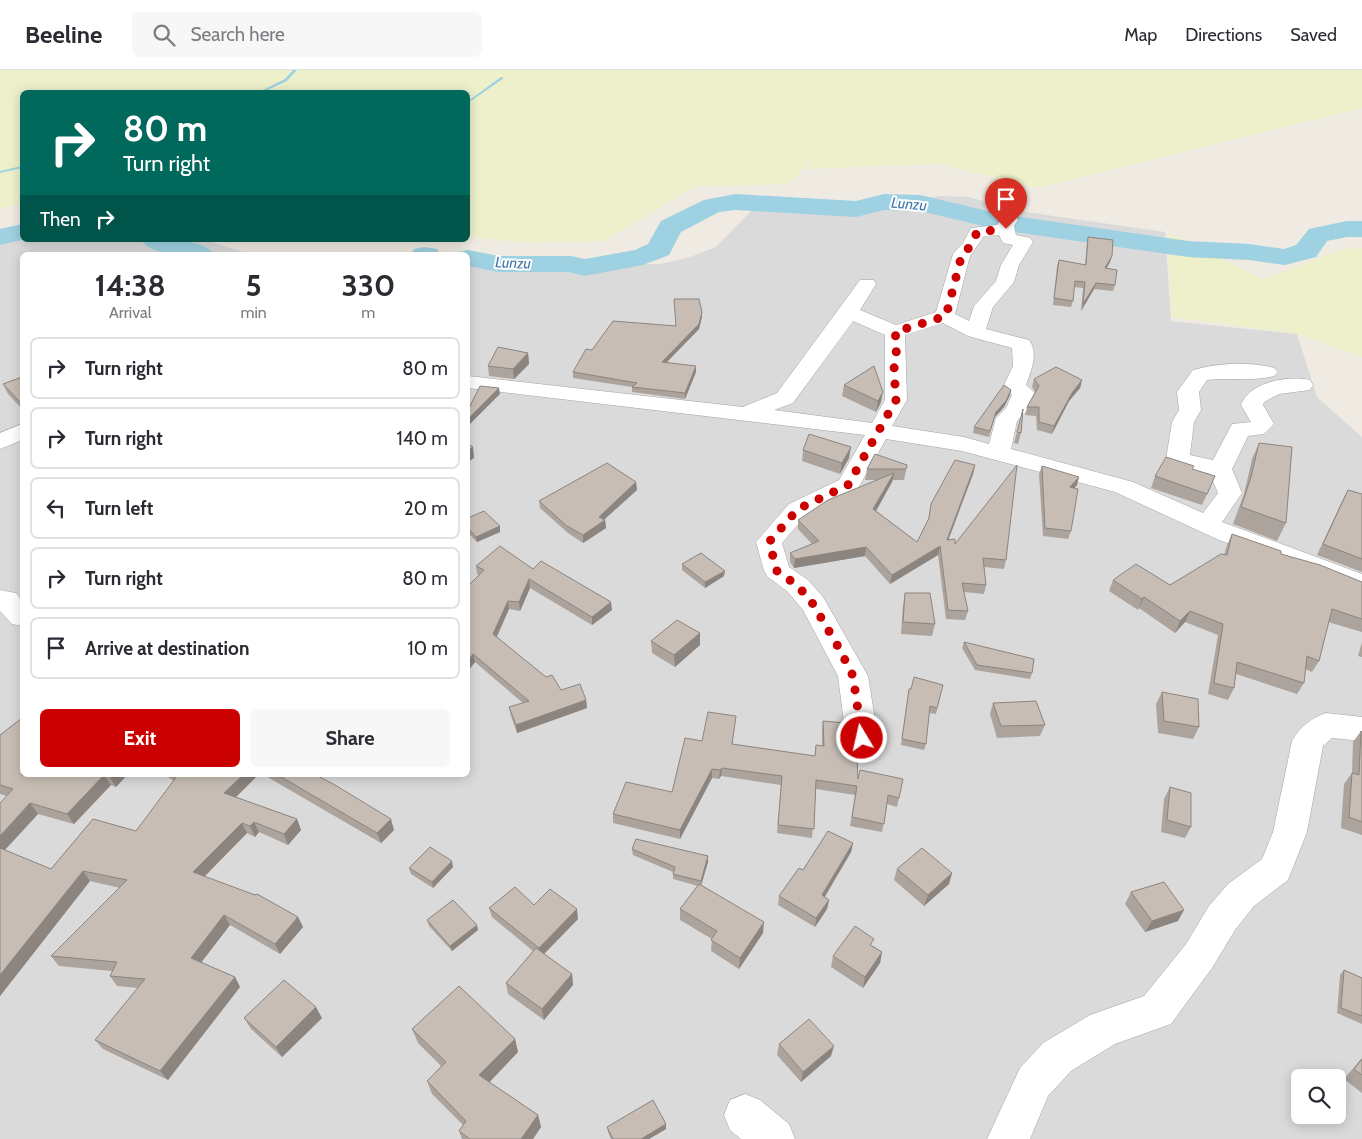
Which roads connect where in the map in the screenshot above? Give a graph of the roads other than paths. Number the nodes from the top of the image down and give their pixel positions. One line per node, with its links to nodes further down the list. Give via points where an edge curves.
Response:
1 (867, 284): 2 (street)
2 (849, 312): 4 (street); 9 (street, via 785,398)
3 (946, 316): 4 (street); 5 (street); 5 (street, via 962,254 971,246 977,232 1007,225 1009,239 1024,242 1010,265 1005,282 984,306)
4 (895, 332): 10 (street, via 896,400)
5 (975, 332): 13 (street, via 1022,344 1023,366 1014,387 1024,393 1015,412 1007,418)
6 (1267, 372): 14 (street, via 1200,374 1188,392 1190,410 1183,422 1178,459)
7 (470, 382): 9 (street)
8 (1302, 385): 14 (street, via 1274,388 1254,399 1252,405 1263,424 1256,429 1240,429)
9 (746, 413): 10 (street)
10 (880, 430): 13 (street); 18 (street, via 848,485 798,509 769,542 777,571 798,586 813,604 853,676)
11 (20, 433): 12 (street)
12 (0, 442)
13 (998, 453): 15 (street, via 1124,487)
14 (1220, 469): 15 (street, via 1230,493)
15 (1208, 524): 16 (street)
16 (1362, 585)
17 (1362, 729): 19 (street, via 1326,724 1308,741 1290,832 1276,869 1241,895 1157,1010 1104,1028 1057,1057 1034,1082)
18 (862, 738)
19 (1008, 1139)

